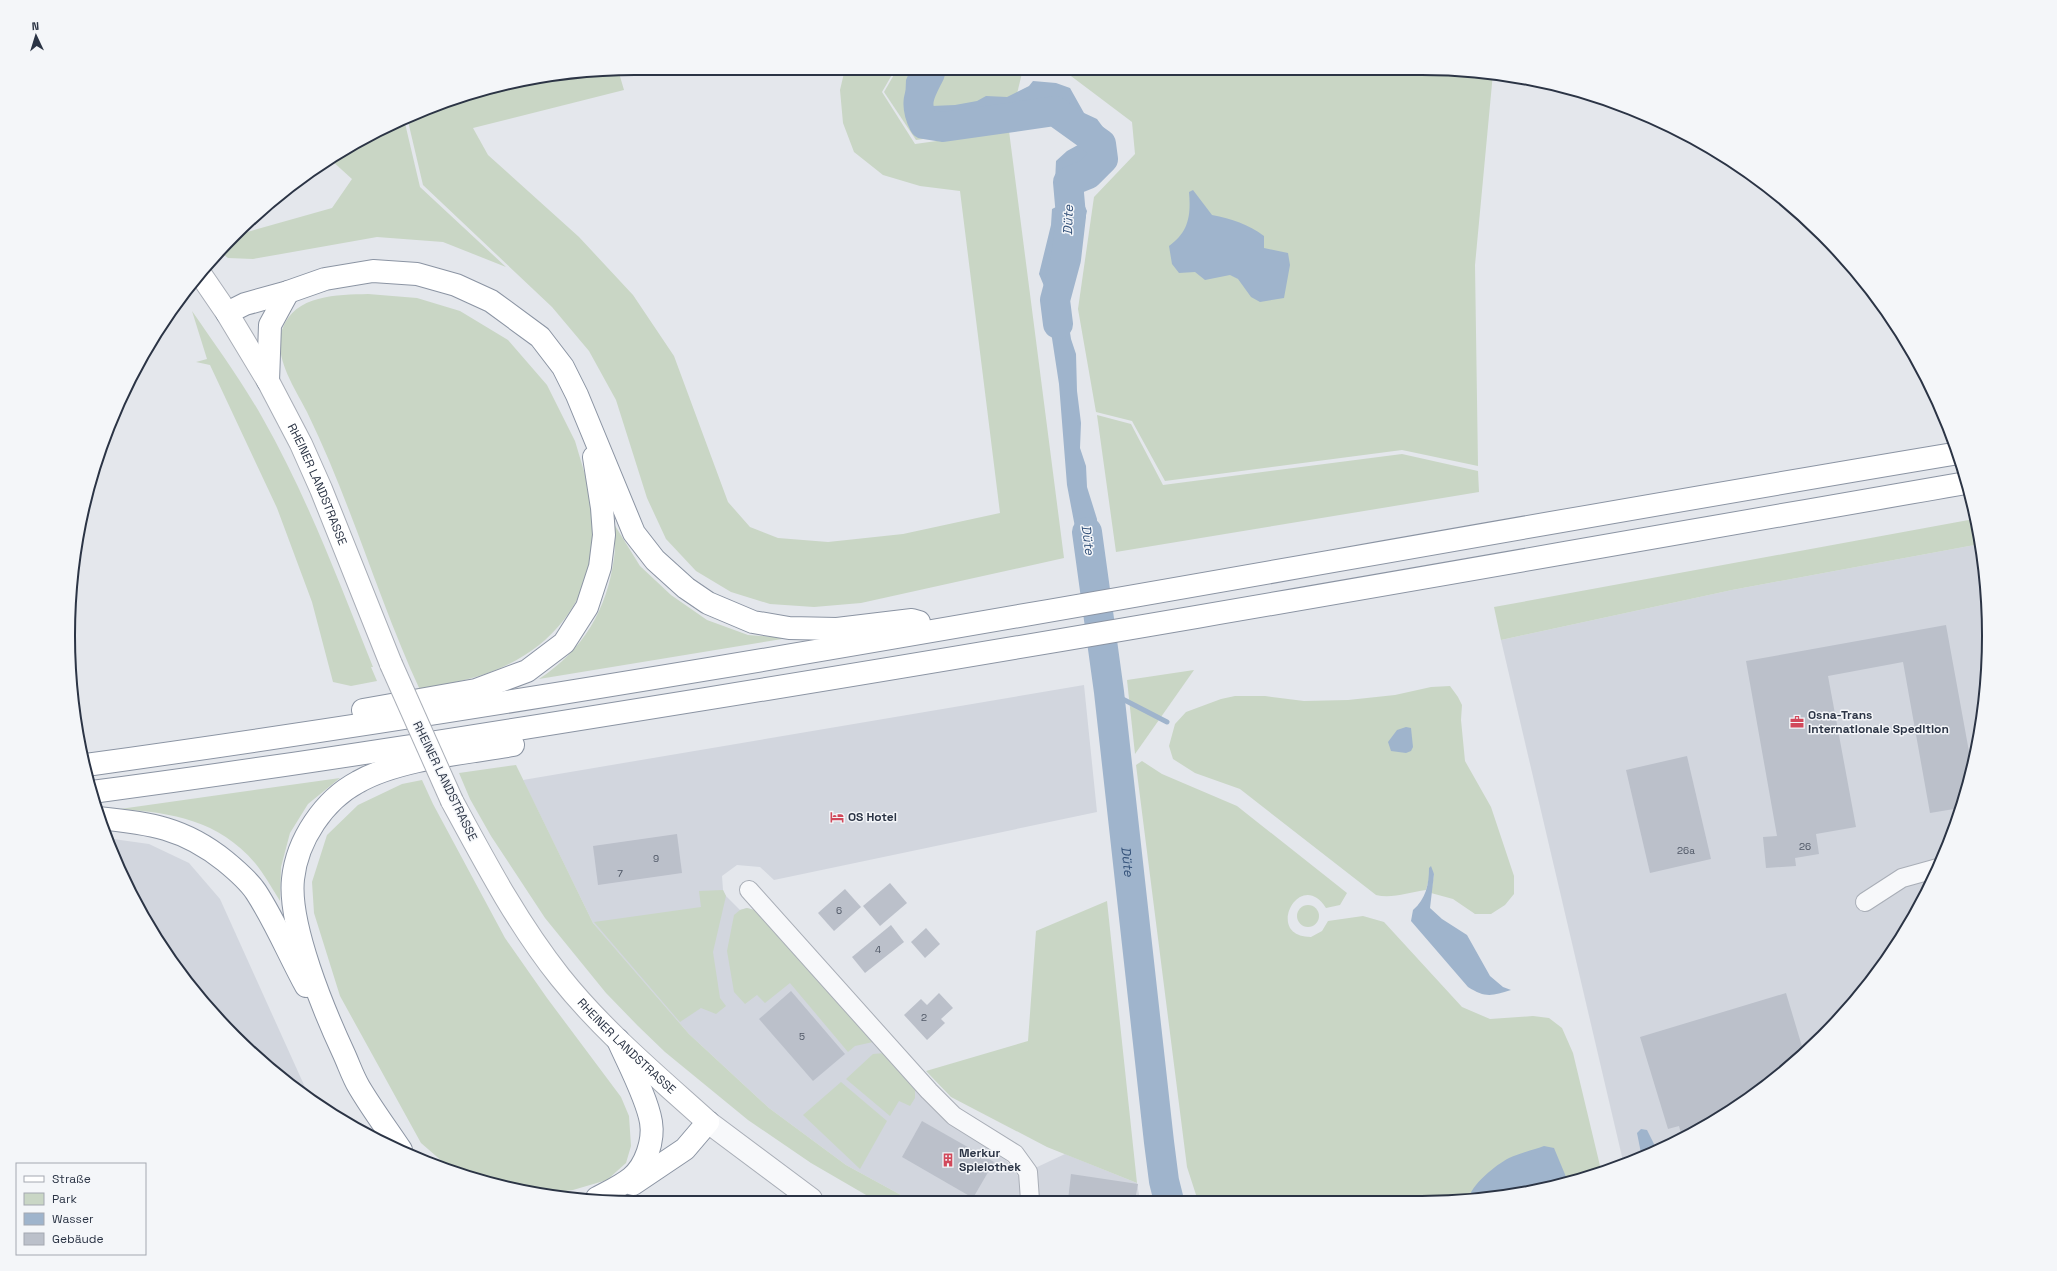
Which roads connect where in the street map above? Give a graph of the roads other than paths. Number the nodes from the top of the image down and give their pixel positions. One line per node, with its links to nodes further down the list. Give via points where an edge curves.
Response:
1 (204, 279): 3 (main road, RHEINER LANDSTRASSE)
2 (288, 292): 3 (main road, via 245,304); 4 (main road, via 270,325); 5 (main road, via 325,279 373,271 417,274 456,285 491,301 540,337 563,367)
3 (227, 313): 4 (main road, RHEINER LANDSTRASSE)
4 (268, 381): 18 (main road, RHEINER LANDSTRASSE, bridge, via 321,489 391,664 452,801 488,868 538,948 561,978)
5 (590, 428): 8 (main road, via 634,533 655,560 686,588 708,603 753,622 789,628 837,629 912,620); 10 (main road, via 604,535 600,567 587,607 564,643 527,671 476,690 321,717)
6 (1952, 454): 8 (main road)
7 (1961, 484): 9 (main road, via 1074,638)
8 (948, 629): 10 (main road)
9 (567, 721): 12 (main road, via 217,776); 17 (main road, via 556,737 396,766 358,781 325,807 299,852 293,879 294,911)
10 (274, 739): 11 (main road)
11 (90, 764)
12 (97, 791)
13 (106, 819): 17 (main road, via 157,825 186,835 210,849 235,870 255,891 306,987)
14 (1930, 870): 16 (street, via 1902,878)
15 (749, 890): 24 (street, via 954,1116 1015,1154 1028,1172)
16 (1865, 902)
17 (327, 1017): 20 (main road, via 359,1087)
18 (618, 1040): 19 (main road, RHEINER LANDSTRASSE); 21 (main road, via 651,1122 650,1143 642,1165 632,1177)
19 (708, 1122): 22 (main road, via 685,1149 636,1182); 23 (street, RHEINER LANDSTRASSE)
20 (395, 1141)
21 (602, 1195)
22 (607, 1195)
23 (807, 1196)
24 (1030, 1196)

